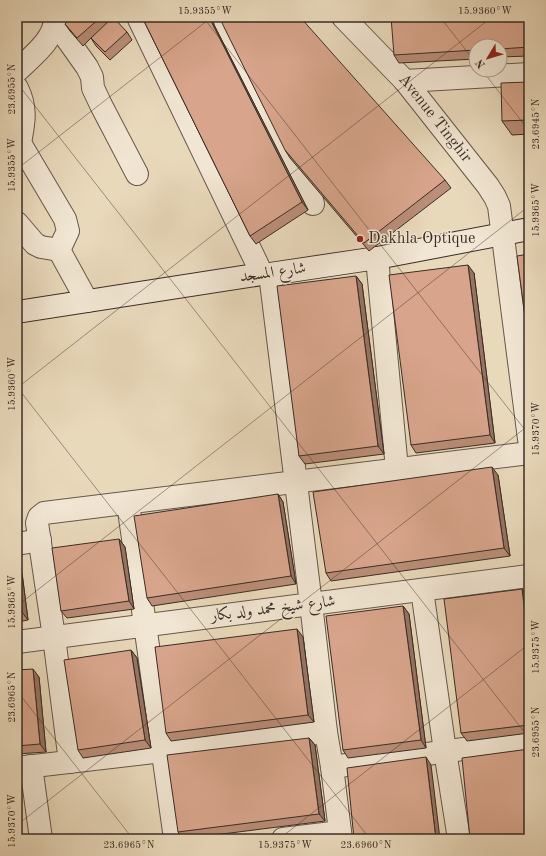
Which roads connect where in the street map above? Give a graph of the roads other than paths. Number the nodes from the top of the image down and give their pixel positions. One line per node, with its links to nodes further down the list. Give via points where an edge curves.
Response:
1 (138, 17): 17 (street)
2 (225, 17): 11 (street, via 233,49 266,115 310,193)
3 (342, 17): 7 (street, Avenue Tinghir)
4 (55, 20): 5 (street, via 43,46); 10 (street, via 87,67 92,77 93,88)
5 (17, 71)
6 (529, 74): 7 (street)
7 (405, 81): 14 (street, Avenue Tinghir, via 488,186 499,206)
8 (17, 88): 9 (street, via 24,109)
9 (19, 144): 15 (street, via 65,219 68,231)
10 (137, 174)
11 (313, 204)
12 (17, 223): 15 (street, via 35,244)
13 (529, 230): 14 (street, شارع المسجد)
14 (503, 234): 16 (street, شارع المسجد); 20 (street, Avenue Tinghir)
15 (59, 250): 18 (street)
16 (377, 258): 17 (street, شارع المسجد); 22 (street)
17 (266, 274): 18 (street, شارع المسجد); 23 (street)
18 (87, 300): 19 (street, شارع المسجد)
19 (17, 312)
20 (529, 439)
21 (529, 453): 22 (street)
22 (397, 469): 23 (street)
23 (296, 482): 24 (street); 29 (street)
24 (128, 503): 25 (street, via 44,513 39,517 38,523); 30 (street)
25 (40, 540): 26 (street); 31 (street)
26 (17, 544)
27 (529, 576): 28 (street, شارع شيخ محمد ولد بكار)
28 (422, 590): 29 (street, شارع شيخ محمد ولد بكار); 36 (street)
29 (311, 604): 30 (street, شارع شيخ محمد ولد بكار); 33 (street)
30 (145, 625): 31 (street, شارع شيخ محمد ولد بكار); 35 (street)
31 (54, 637): 32 (street, شارع شيخ محمد ولد بكار); 37 (street)
32 (17, 642)
33 (326, 732): 35 (street); 39 (street)
34 (529, 740): 36 (street)
35 (163, 751): 37 (street); 42 (street)
36 (445, 751): 39 (street); 44 (street)
37 (70, 762): 38 (street)
38 (24, 767): 41 (street)
39 (332, 767): 40 (street)
40 (341, 836): 43 (street)
41 (41, 839)
42 (175, 839)
43 (283, 839)
44 (459, 839)

